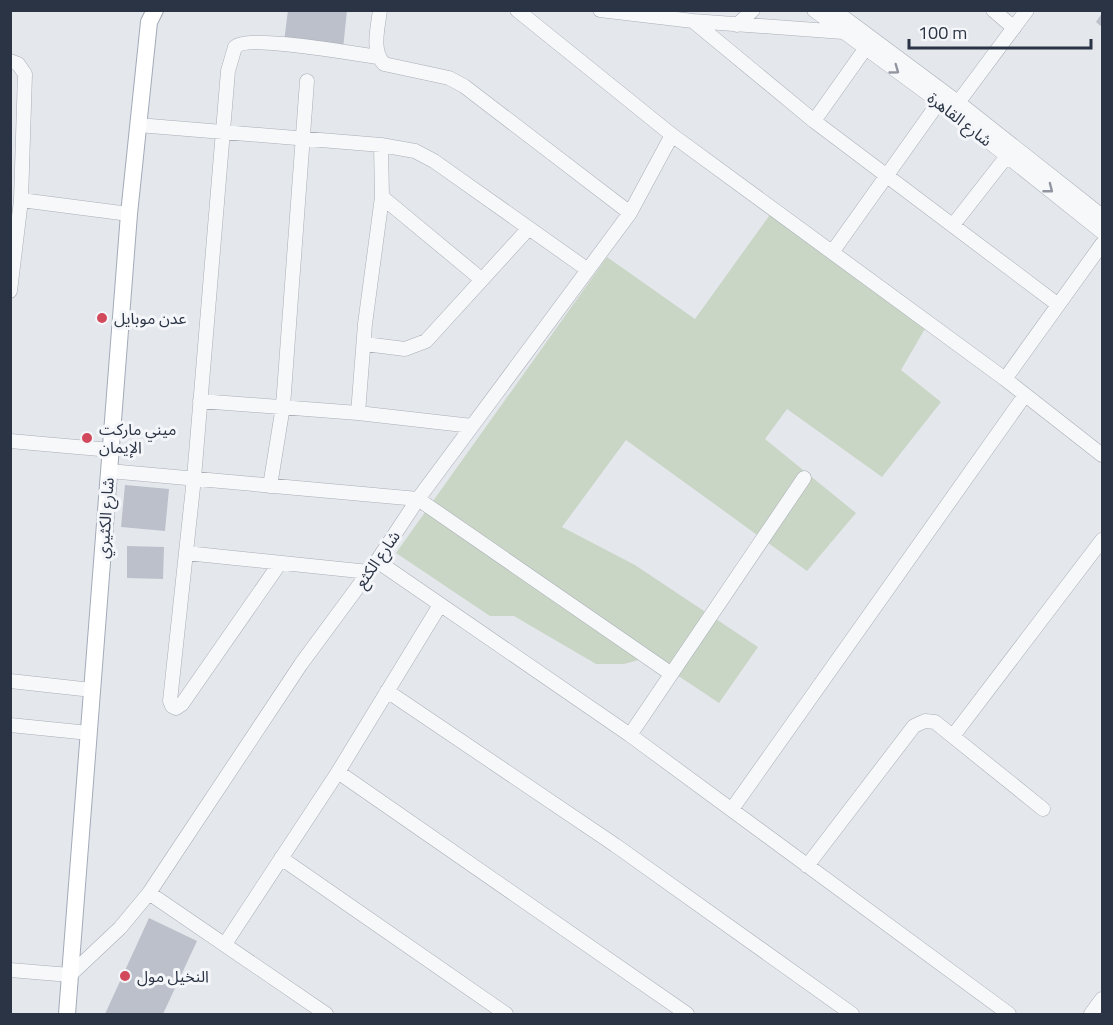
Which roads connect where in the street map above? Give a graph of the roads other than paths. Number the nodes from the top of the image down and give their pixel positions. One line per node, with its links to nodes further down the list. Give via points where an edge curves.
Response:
1 (380, 10): 15 (street)
2 (517, 10): 23 (street)
3 (600, 10): 10 (street)
4 (753, 10): 11 (street)
5 (814, 10): 13 (street)
6 (834, 10): 14 (street, شارع القاهرة)
7 (993, 10): 12 (street)
8 (1027, 10): 12 (street)
9 (149, 14): 21 (main road, شارع الكثيري)
10 (693, 21): 11 (street); 20 (street)
11 (737, 25): 13 (street)
12 (1014, 28): 19 (street)
13 (843, 32): 14 (street)
14 (866, 39): 18 (street, شارع القاهرة, one-way to 18); 19 (street, شارع القاهرة); 20 (street)
15 (378, 57): 22 (street, via 307,46 239,42 228,71); 30 (street, via 384,64 449,78 464,86)
16 (10, 61): 29 (street, via 25,74)
17 (307, 81): 24 (street)
18 (939, 102): 19 (street, شارع القاهرة); 27 (street)
19 (955, 108): 26 (street, شارع القاهرة); 32 (street, شارع القاهرة)
20 (814, 121): 27 (street)
21 (138, 125): 22 (street); 31 (main road, شارع الكثيري)
22 (222, 130): 24 (street); 45 (street)
23 (672, 135): 30 (street, شارع الكثع); 37 (street)
24 (301, 137): 25 (street); 46 (street)
25 (381, 145): 28 (street); 34 (street, via 415,151 434,161)
26 (1007, 156): 33 (street); 35 (street, شارع القاهرة, one-way to 35)
27 (886, 177): 33 (street); 37 (street)
28 (382, 197): 39 (street); 42 (street)
29 (21, 200): 31 (street); 40 (street)
30 (630, 213): 38 (street, شارع الكثع)
31 (129, 214): 50 (main road, شارع الكثيري)
32 (1102, 216)
33 (952, 225): 41 (street)
34 (530, 228): 38 (street); 39 (street)
35 (1102, 232)
36 (1102, 244): 41 (street)
37 (833, 251): 43 (street)
38 (588, 270): 48 (street, شارع الكثع)
39 (481, 279): 42 (street, via 426,341 405,349)
40 (10, 291)
41 (1057, 304): 43 (street)
42 (364, 344): 47 (street)
43 (1005, 379): 44 (street)
44 (1025, 395): 51 (street); 71 (street)
45 (200, 401): 46 (street); 53 (street)
46 (283, 406): 47 (street); 55 (street)
47 (358, 413): 48 (street)
48 (472, 426): 56 (street, شارع الكثع)
49 (10, 441): 50 (street)
50 (111, 450): 52 (main road, شارع الكثيري)
51 (1102, 454)
52 (109, 471): 53 (street); 64 (main road, شارع الكثيري)
53 (194, 478): 55 (street); 58 (street)
54 (804, 478): 62 (street)
55 (270, 486): 56 (street)
56 (418, 499): 60 (street, شارع الكثع); 62 (street)
57 (1102, 540): 69 (street)
58 (186, 553): 59 (street); 59 (street, via 170,701 176,708)
59 (280, 563): 60 (street)
60 (373, 567): 61 (street); 75 (street, شارع الكثع, via 301,664)
61 (440, 605): 65 (street); 68 (street)
62 (669, 673): 68 (street)
63 (10, 681): 64 (street)
64 (92, 690): 67 (main road, شارع الكثيري)
65 (387, 691): 70 (street); 84 (street, via 615,845)
66 (10, 725): 67 (street)
67 (89, 733): 78 (main road, شارع الكثيري)
68 (630, 735): 71 (street)
69 (952, 736): 72 (street); 74 (street, via 935,722 914,726)
70 (338, 772): 73 (street); 83 (street)
71 (732, 809): 74 (street)
72 (1043, 809)
73 (281, 858): 76 (street); 82 (street)
74 (807, 866): 85 (street)
75 (149, 893): 76 (street); 78 (street, شارع الكثع, via 120,928)
76 (225, 944): 81 (street)
77 (10, 970): 78 (street)
78 (70, 975): 80 (main road, شارع الكثيري)
79 (1102, 999): 86 (street)
80 (67, 1014)
81 (326, 1014)
82 (506, 1014)
83 (687, 1014)
84 (852, 1014)
85 (1009, 1014)
86 (1091, 1014)

